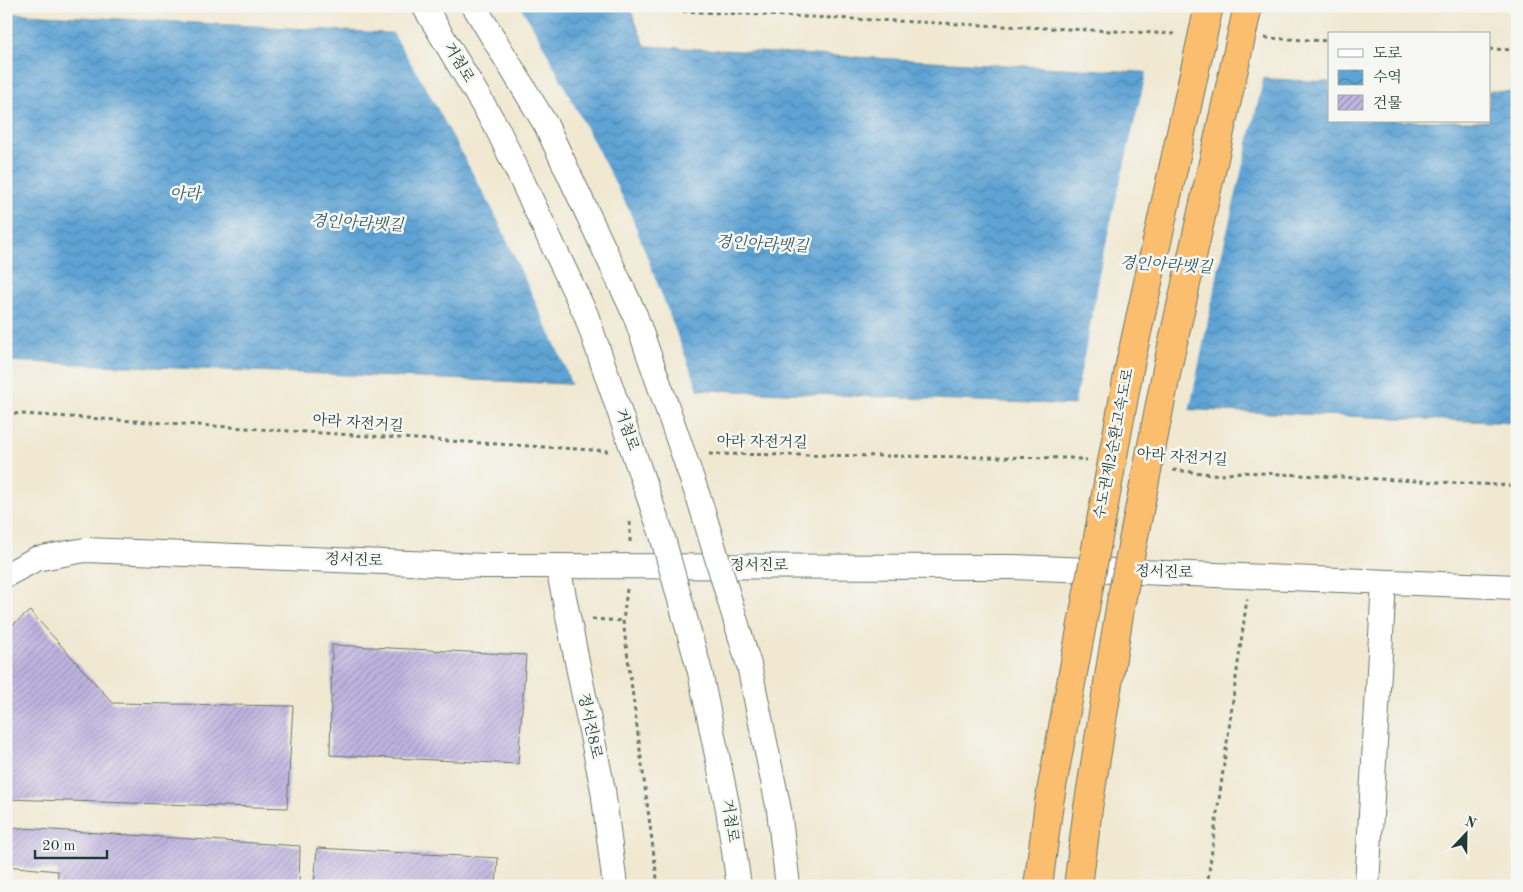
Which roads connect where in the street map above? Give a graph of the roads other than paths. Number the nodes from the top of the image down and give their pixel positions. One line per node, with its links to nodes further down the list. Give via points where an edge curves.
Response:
1 (424, 6): 10 (street, 거첨로, bridge, via 497,128 586,315 662,535 700,672 728,809)
2 (474, 6): 11 (street, bridge, via 546,126 634,315 701,505 749,665 779,810)
3 (1209, 6): 12 (highway, 수도권제2순환고속도로, bridge, via 1130,364 1056,765)
4 (1248, 6): 13 (highway, bridge, via 1167,369 1125,582)
5 (558, 566): 6 (street, 정서진로, via 84,550 36,559); 7 (street, 정서진로, via 1014,567); 9 (street, 정서진8로, via 603,790)
6 (6, 575)
7 (1384, 582): 8 (street, 정서진로); 14 (street)
8 (1517, 588)
9 (615, 886)
10 (739, 886)
11 (788, 886)
12 (1038, 886)
13 (1078, 886)
14 (1367, 886)

